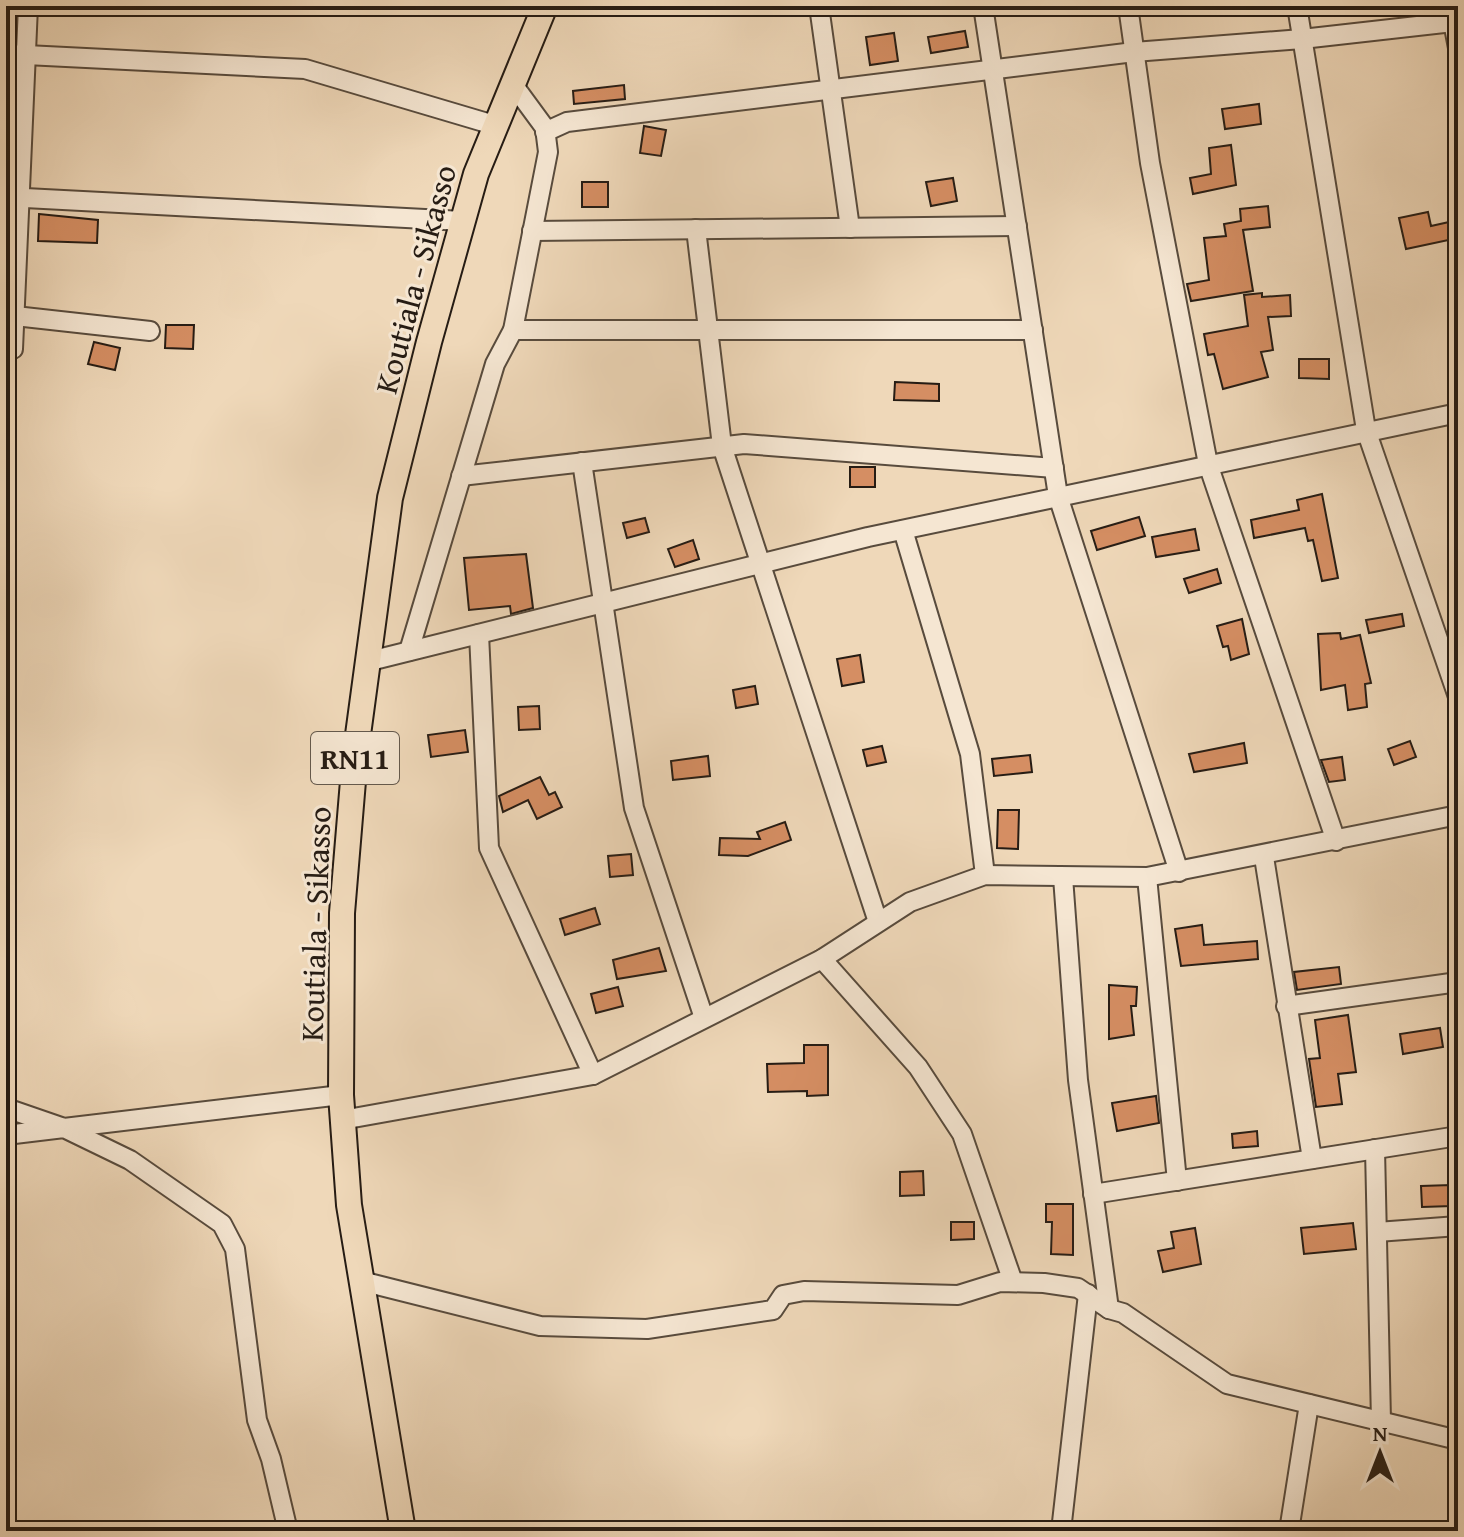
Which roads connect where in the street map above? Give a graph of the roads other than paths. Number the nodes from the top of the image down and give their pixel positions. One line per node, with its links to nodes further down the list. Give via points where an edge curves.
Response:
1 (28, 6): 12 (street)
2 (545, 6): 14 (main road, Koutiala - Sikasso / RN11)
3 (819, 6): 15 (street)
4 (983, 6): 13 (street)
5 (1128, 6): 10 (street)
6 (1297, 6): 8 (street)
7 (1452, 14): 8 (street); 9 (street)
8 (1302, 39): 10 (street); 31 (street)
9 (1458, 48)
10 (1134, 52): 13 (street); 34 (street)
11 (6, 54): 12 (street)
12 (26, 55): 16 (street, via 305,69); 18 (street)
13 (993, 69): 15 (street); 20 (street)
14 (512, 83): 16 (main road, Koutiala - Sikasso / RN11); 17 (street)
15 (831, 89): 17 (street, via 567,122); 21 (street)
16 (494, 125): 19 (main road, Koutiala - Sikasso / RN11)
17 (545, 132): 23 (street, via 548,152)
18 (13, 194): 19 (street); 24 (street)
19 (463, 221): 43 (main road, Koutiala - Sikasso / RN11, via 390,498)
20 (1017, 226): 21 (street); 27 (street)
21 (850, 228): 22 (street)
22 (696, 229): 23 (street); 26 (street)
23 (532, 231): 25 (street)
24 (10, 315): 28 (street); 29 (street)
25 (513, 330): 26 (street); 36 (street, via 495,364)
26 (708, 330): 27 (street); 32 (street)
27 (1033, 330): 35 (street)
28 (150, 331)
29 (13, 349)
30 (1458, 413): 31 (street)
31 (1366, 430): 34 (street); 44 (street)
32 (722, 446): 33 (street); 35 (street); 39 (street)
33 (582, 462): 36 (street); 40 (street)
34 (1208, 464): 37 (street); 46 (street)
35 (1054, 468): 37 (street)
36 (461, 476): 42 (street)
37 (1058, 496): 38 (street); 48 (street)
38 (903, 530): 39 (street); 49 (street, via 970,754)
39 (762, 563): 40 (street); 52 (street)
40 (603, 603): 41 (street); 56 (street, via 634,808)
41 (479, 634): 42 (street); 57 (street, via 489,848)
42 (409, 651): 43 (street)
43 (366, 662): 58 (main road, Koutiala - Sikasso / RN11, via 342,913)
44 (1458, 697)
45 (1458, 815): 46 (street)
46 (1336, 841): 47 (street)
47 (1264, 857): 48 (street); 55 (street)
48 (1179, 872): 51 (street)
49 (985, 875): 50 (street); 52 (street, via 910,902)
50 (1063, 877): 51 (street); 67 (street, via 1078,1080)
51 (1147, 877): 66 (street)
52 (878, 922): 53 (street)
53 (822, 959): 56 (street); 71 (street, via 918,1067 962,1134)
54 (1458, 982): 55 (street)
55 (1286, 1006): 65 (street)
56 (704, 1018): 57 (street)
57 (593, 1075): 60 (street)
58 (341, 1095): 60 (main road, Koutiala - Sikasso / RN11); 61 (street)
59 (6, 1108): 61 (street)
60 (342, 1120): 70 (main road, Koutiala - Sikasso / RN11)
61 (64, 1128): 62 (street); 77 (street, via 130,1160 222,1224 235,1249 257,1420)
62 (6, 1135)
63 (1458, 1136): 64 (street)
64 (1375, 1149): 65 (street); 69 (street)
65 (1312, 1159): 66 (street)
66 (1177, 1181): 67 (street)
67 (1093, 1194): 73 (street)
68 (1458, 1226): 69 (street)
69 (1377, 1232): 75 (street)
70 (361, 1281): 71 (street, via 540,1326 647,1329 773,1310 783,1295 804,1291 958,1295); 78 (main road, Koutiala - Sikasso / RN11)
71 (1013, 1282): 72 (street, via 1078,1288)
72 (1088, 1294): 73 (street); 79 (street)
73 (1109, 1309): 74 (street, via 1123,1313 1227,1384)
74 (1309, 1404): 75 (street); 80 (street)
75 (1381, 1421): 76 (street)
76 (1458, 1440)
77 (288, 1531)
78 (403, 1531)
79 (1061, 1531)
80 (1289, 1531)

